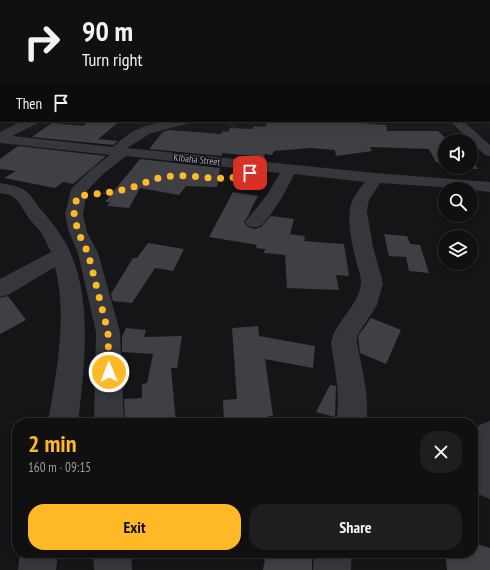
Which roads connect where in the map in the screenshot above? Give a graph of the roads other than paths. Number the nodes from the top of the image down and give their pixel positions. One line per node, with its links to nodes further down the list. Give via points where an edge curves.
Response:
1 (30, 122): 4 (street)
2 (176, 122): 5 (street, via 154,126 126,140)
3 (457, 122): 6 (street)
4 (0, 138): 5 (street, KIbaha Street)
5 (120, 151): 7 (street, KIbaha Street); 15 (street, via 84,183 77,196 74,214 78,232 88,253 108,332)
6 (490, 152)
7 (288, 169): 8 (street, KIbaha Street); 11 (street, via 272,202)
8 (375, 178): 9 (street, KIbaha Street); 16 (street, via 361,200 358,212 372,283 365,305 345,335 344,343 353,392)
9 (490, 187)
10 (0, 188): 12 (street, via 23,195 34,214 50,232)
11 (254, 222)
12 (61, 255): 13 (street); 14 (street, via 68,280 72,316 71,367)
13 (0, 289)
14 (64, 418)
15 (109, 418)
16 (351, 418)
17 (490, 436): 18 (street, via 484,442 483,456)
18 (490, 482)
19 (39, 558): 22 (street)
20 (112, 558): 23 (street)
21 (333, 558): 24 (street)
22 (37, 570)
23 (113, 570)
24 (332, 570)

